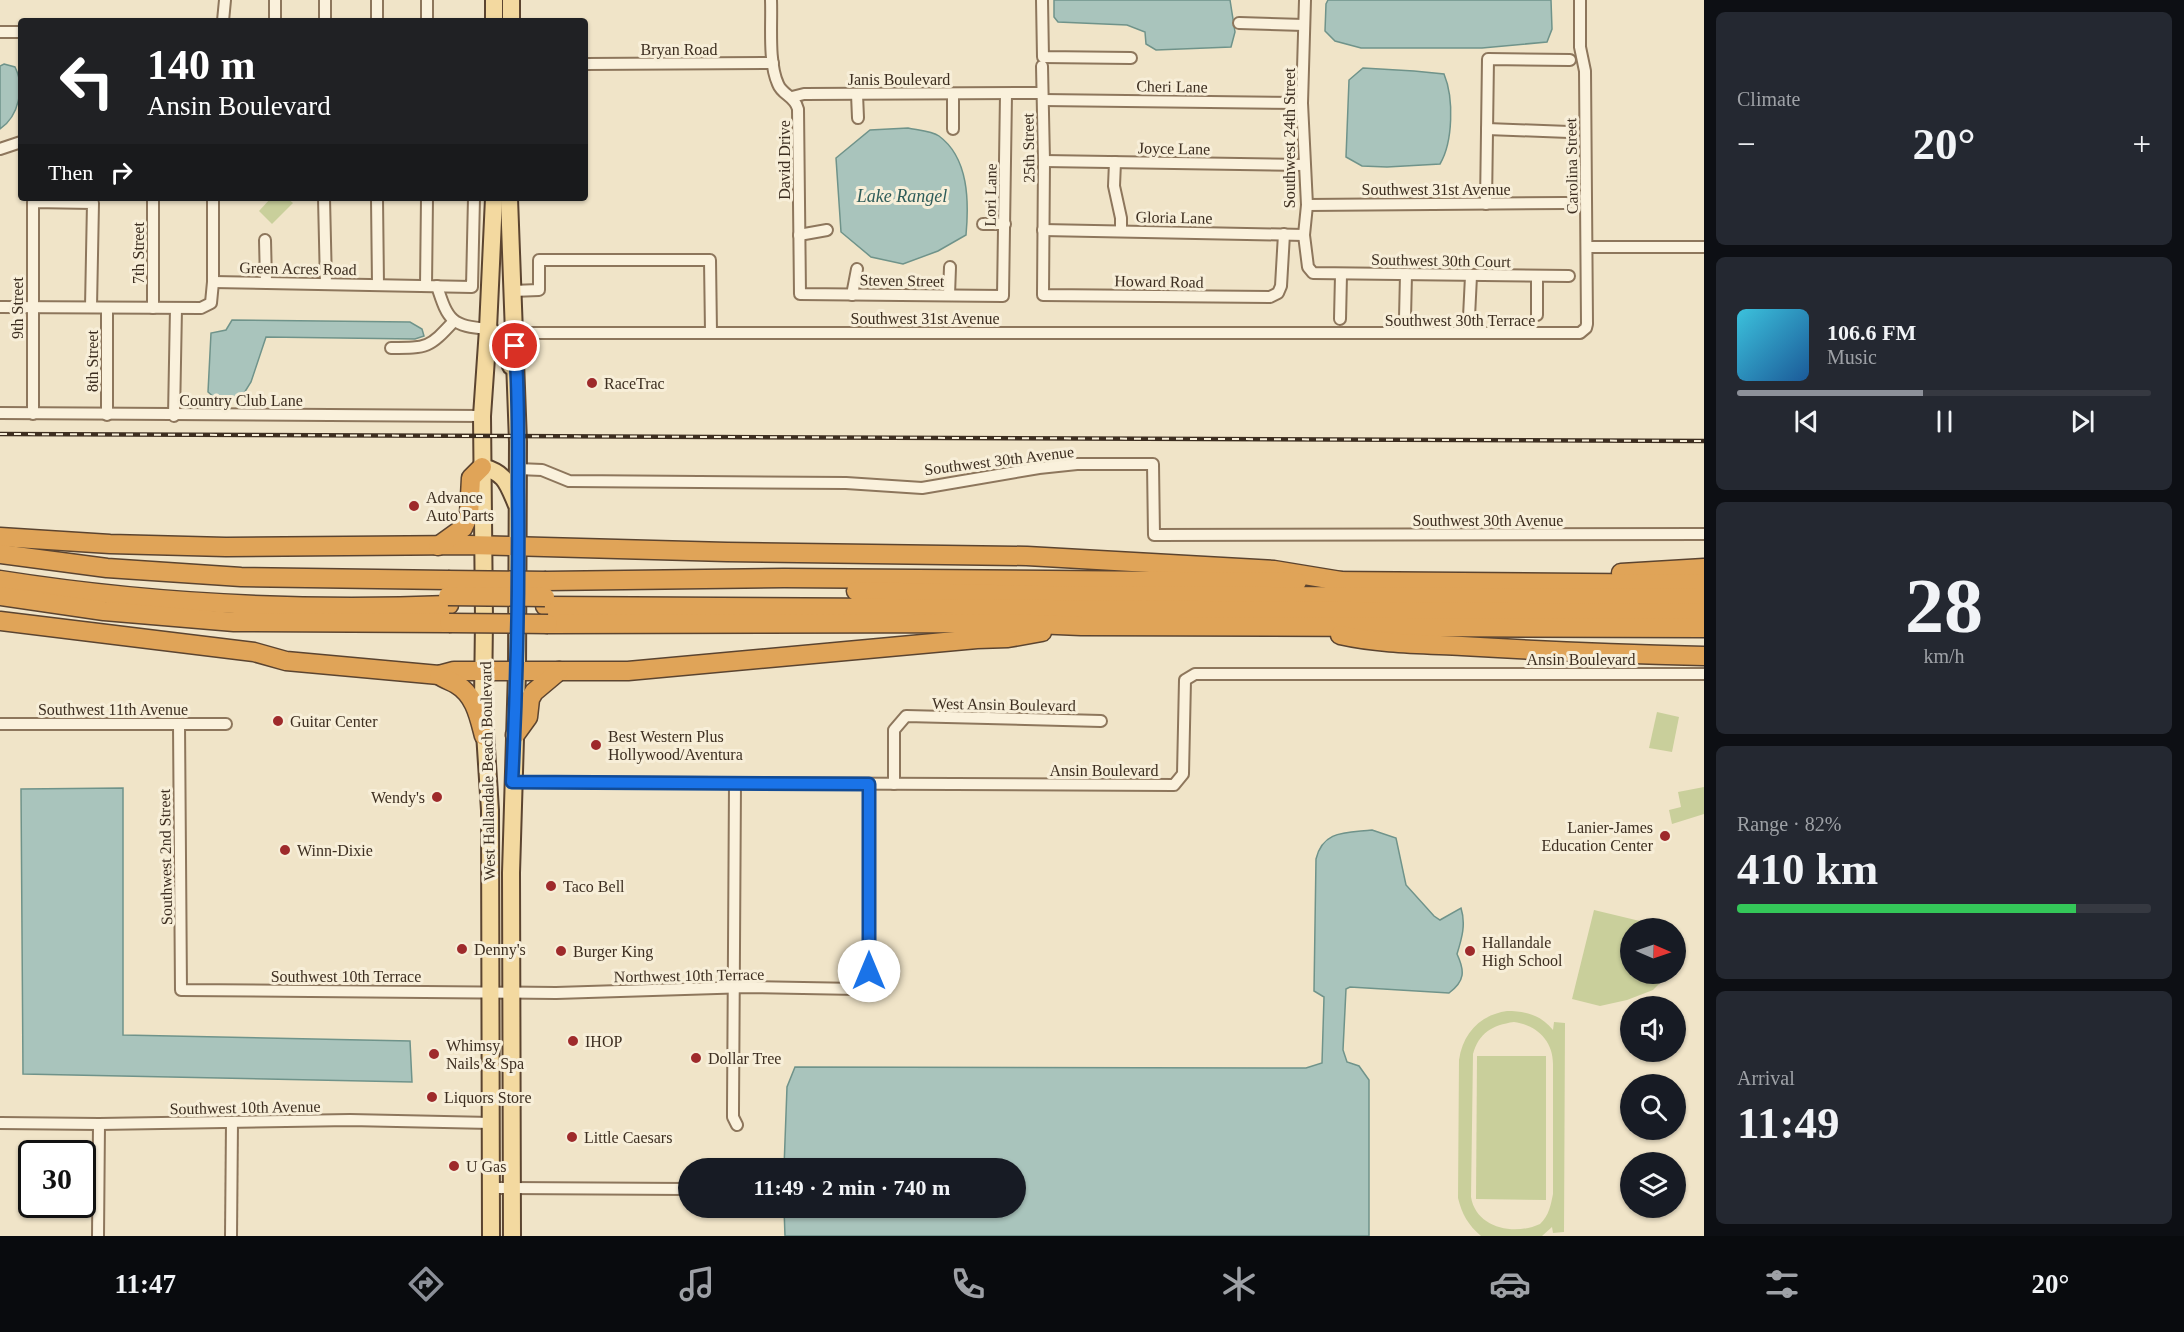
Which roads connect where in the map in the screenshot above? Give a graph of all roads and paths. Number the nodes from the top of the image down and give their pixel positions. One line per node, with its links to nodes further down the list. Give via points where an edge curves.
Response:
1 (225, 0): 12 (street)
2 (275, 0): 13 (street)
3 (326, 0): 14 (street)
4 (377, 0): 15 (street)
5 (427, 0): 16 (street)
6 (494, 0): 17 (main road)
7 (511, 0): 18 (main road)
8 (771, 0): 26 (street, David Drive)
9 (1042, 0): 25 (street, 25th Street)
10 (1305, 0): 20 (street, Southwest 24th Street)
11 (1580, 0): 64 (street, Carolina Street)
12 (223, 18)
13 (275, 18)
14 (325, 18)
15 (377, 18)
16 (428, 18)
17 (494, 18)
18 (511, 18)
19 (1239, 23): 20 (street)
20 (1304, 25): 33 (street, Southwest 24th Street)
21 (0, 32): 22 (street)
22 (18, 32)
23 (1131, 58): 25 (street)
24 (1570, 60): 36 (street, via 1488,59)
25 (1043, 61): 31 (street, 25th Street)
26 (773, 63): 27 (street, Bryan Road); 32 (street, David Drive, via 777,83)
27 (588, 64)
28 (857, 94): 30 (street, Janis Boulevard); 32 (street, Janis Boulevard); 34 (street)
29 (1006, 94): 30 (street, Janis Boulevard); 31 (street, Cheri Lane); 56 (street, Lori Lane)
30 (953, 95): 35 (street)
31 (1040, 96): 33 (street, Cheri Lane); 40 (street, 25th Street)
32 (792, 97): 61 (street, David Drive, via 798,109)
33 (1302, 103): 42 (street, Southwest 24th Street)
34 (858, 118)
35 (953, 129)
36 (1487, 129): 37 (street); 53 (street)
37 (1569, 132)
38 (18, 143): 39 (street)
39 (0, 149)
40 (1044, 161): 41 (street, Joyce Lane); 58 (street, 25th Street)
41 (1115, 162): 42 (street, Joyce Lane); 59 (street, via 1114,186)
42 (1304, 165): 54 (street, Southwest 24th Street)
43 (153, 201): 89 (street, 7th Street)
44 (212, 201): 74 (street)
45 (324, 201): 76 (street)
46 (377, 201): 78 (street)
47 (427, 201): 79 (street)
48 (474, 201): 79 (street, Green Acres Road, via 472,287)
49 (494, 201): 77 (main road, West Hallandale Beach Boulevard)
50 (509, 201): 80 (main road, West Hallandale Beach Boulevard)
51 (93, 203): 86 (street, 9th Street, via 33,202); 87 (street, 8th Street)
52 (1566, 203): 53 (street, Southwest 31st Avenue)
53 (1486, 204): 54 (street, Southwest 31st Avenue)
54 (1306, 205): 62 (street, Southwest 24th Street)
55 (983, 224): 56 (street)
56 (1005, 224): 84 (street, Lori Lane)
57 (827, 230): 61 (street)
58 (1043, 230): 59 (street, Gloria Lane); 60 (street, Howard Road, via 1043,295 1270,297 1281,286)
59 (1121, 231): 60 (street, Gloria Lane)
60 (1284, 234): 62 (street, Gloria Lane)
61 (799, 235): 81 (street, David Drive)
62 (1304, 235): 68 (street, Southwest 24th Street, via 1308,267)
63 (266, 240): 75 (street)
64 (1587, 247): 65 (street); 97 (street, Carolina Street)
65 (1704, 247)
66 (950, 267): 83 (street)
67 (857, 270): 82 (street)
68 (1313, 273): 70 (street, Southwest 30th Court)
69 (1406, 274): 70 (street, Southwest 30th Court); 71 (street, Southwest 30th Court); 93 (street)
70 (1341, 275): 94 (street)
71 (1471, 276): 72 (street, Southwest 30th Court); 92 (street)
72 (1537, 276): 73 (street, Southwest 30th Court); 91 (street)
73 (1569, 276)
74 (213, 282): 75 (street, Green Acres Road); 90 (street, Green Acres Road, via 211,303 201,308)
75 (266, 282): 76 (street, Green Acres Road)
76 (326, 284): 78 (street, Green Acres Road)
77 (490, 284): 96 (main road, West Hallandale Beach Boulevard); 99 (main road, via 499,318)
78 (378, 285): 79 (street, Green Acres Road)
79 (432, 286): 95 (street)
80 (512, 291): 98 (street, via 539,290 539,260 710,260); 99 (main road, West Hallandale Beach Boulevard)
81 (800, 294): 82 (street, Steven Street)
82 (852, 295): 83 (street, Steven Street)
83 (949, 296): 84 (street, Steven Street)
84 (1003, 296)
85 (0, 307): 86 (street, Green Acres Road)
86 (32, 307): 87 (street, Green Acres Road); 104 (street, 9th Street)
87 (91, 307): 88 (street, Green Acres Road)
88 (107, 308): 89 (street, Green Acres Road); 105 (street, 8th Street)
89 (153, 308): 90 (street, Green Acres Road)
90 (176, 308): 106 (street)
91 (1537, 315)
92 (1469, 317)
93 (1405, 318)
94 (1340, 319)
95 (454, 321): 96 (street, via 465,327); 101 (street, via 436,340 421,348)
96 (488, 329): 102 (main road, via 497,335 506,351); 107 (main road, West Hallandale Beach Boulevard)
97 (1584, 331): 100 (street, Southwest 30th Terrace, via 1576,335)
98 (711, 332): 99 (street, Southwest 31st Avenue); 100 (street, Southwest 31st Avenue)
99 (514, 333): 102 (main road, West Hallandale Beach Boulevard)
100 (1336, 334)
101 (391, 348)
102 (518, 387): 109 (main road, West Hallandale Beach Boulevard)
103 (0, 413): 104 (street, Country Club Lane)
104 (33, 414): 105 (street, Country Club Lane)
105 (107, 415): 106 (street, Country Club Lane)
106 (174, 416): 107 (street, Country Club Lane)
107 (482, 416): 108 (main road, West Hallandale Beach Boulevard)
108 (482, 467): 110 (main road, via 502,475); 113 (highway, via 471,478 469,515 463,528); 114 (main road, West Hallandale Beach Boulevard)
109 (518, 469): 110 (main road, West Hallandale Beach Boulevard); 111 (street, Southwest 30th Avenue, via 542,470 569,481 846,483 922,488 1077,464 1153,464 1154,535)
110 (518, 507): 115 (main road, West Hallandale Beach Boulevard)
111 (1704, 534)
112 (0, 537): 113 (highway, via 226,547)
113 (438, 546): 114 (highway)
114 (484, 546): 115 (highway); 137 (main road, West Hallandale Beach Boulevard)
115 (518, 548): 121 (highway, via 1027,556 1274,570); 139 (main road, West Hallandale Beach Boulevard)
116 (0, 554): 127 (highway)
117 (0, 568): 127 (highway, via 186,590)
118 (1704, 568): 122 (highway, via 1624,573)
119 (784, 578): 121 (highway); 124 (highway, via 822,591); 128 (highway)
120 (0, 580): 127 (highway, via 159,599 268,605)
121 (1341, 581): 122 (highway)
122 (1548, 584): 123 (highway)
123 (1704, 584)
124 (1041, 595): 126 (highway); 128 (highway)
125 (0, 596): 127 (highway, via 104,611 234,622)
126 (1704, 598)
127 (449, 601): 128 (highway, bridge); 128 (highway, bridge)
128 (546, 602): 129 (highway); 132 (highway)
129 (966, 610): 130 (highway); 132 (highway, via 761,612)
130 (1704, 613)
131 (0, 621): 141 (highway, via 254,652 286,661)
132 (687, 623): 133 (highway)
133 (1081, 626): 134 (highway); 138 (highway, via 1008,638 665,669)
134 (1306, 627): 135 (highway); 136 (highway, via 1363,640 1592,654)
135 (1704, 628)
136 (1704, 656)
137 (483, 671): 139 (highway); 141 (highway); 147 (main road, West Hallandale Beach Boulevard)
138 (559, 671): 139 (highway); 146 (highway, via 534,692 528,717)
139 (517, 672): 146 (main road, West Hallandale Beach Boulevard)
140 (1704, 674): 151 (street, Ansin Boulevard, via 1195,674 1185,680 1183,774 1174,785)
141 (439, 675): 147 (highway, via 470,698)
142 (1101, 721): 151 (street, West Ansin Boulevard, via 906,716 894,730)
143 (0, 724): 144 (street, Southwest 11th Avenue)
144 (178, 724): 145 (street, Southwest 11th Avenue); 153 (street, Southwest 2nd Street)
145 (226, 724)
146 (515, 735): 148 (main road, West Hallandale Beach Boulevard)
147 (484, 736): 154 (main road, West Hallandale Beach Boulevard, via 490,810)
148 (512, 782): 149 (street, Ansin Boulevard); 155 (main road, West Hallandale Beach Boulevard)
149 (735, 783): 150 (street, Ansin Boulevard); 152 (street)
150 (869, 784): 151 (street, Ansin Boulevard); 152 (street, Northwest 10th Terrace, via 866,984 858,988)
151 (894, 784)
152 (734, 989): 155 (street, Northwest 10th Terrace); 160 (street, via 733,1117)
153 (182, 990): 154 (street, Southwest 10th Terrace)
154 (491, 992): 155 (street, Southwest 10th Terrace); 158 (main road, West Hallandale Beach Boulevard)
155 (511, 992): 162 (main road, West Hallandale Beach Boulevard)
156 (232, 1122): 158 (street, Southwest 10th Avenue); 159 (street, Southwest 10th Avenue); 165 (street)
157 (0, 1123): 159 (street, Southwest 10th Avenue)
158 (491, 1123): 161 (main road, West Hallandale Beach Boulevard)
159 (99, 1124): 164 (street)
160 (737, 1125)
161 (491, 1188): 162 (street); 166 (main road, West Hallandale Beach Boulevard)
162 (512, 1188): 163 (street); 167 (main road, West Hallandale Beach Boulevard)
163 (678, 1189)
164 (98, 1236)
165 (231, 1236)
166 (491, 1236)
167 (512, 1236)

